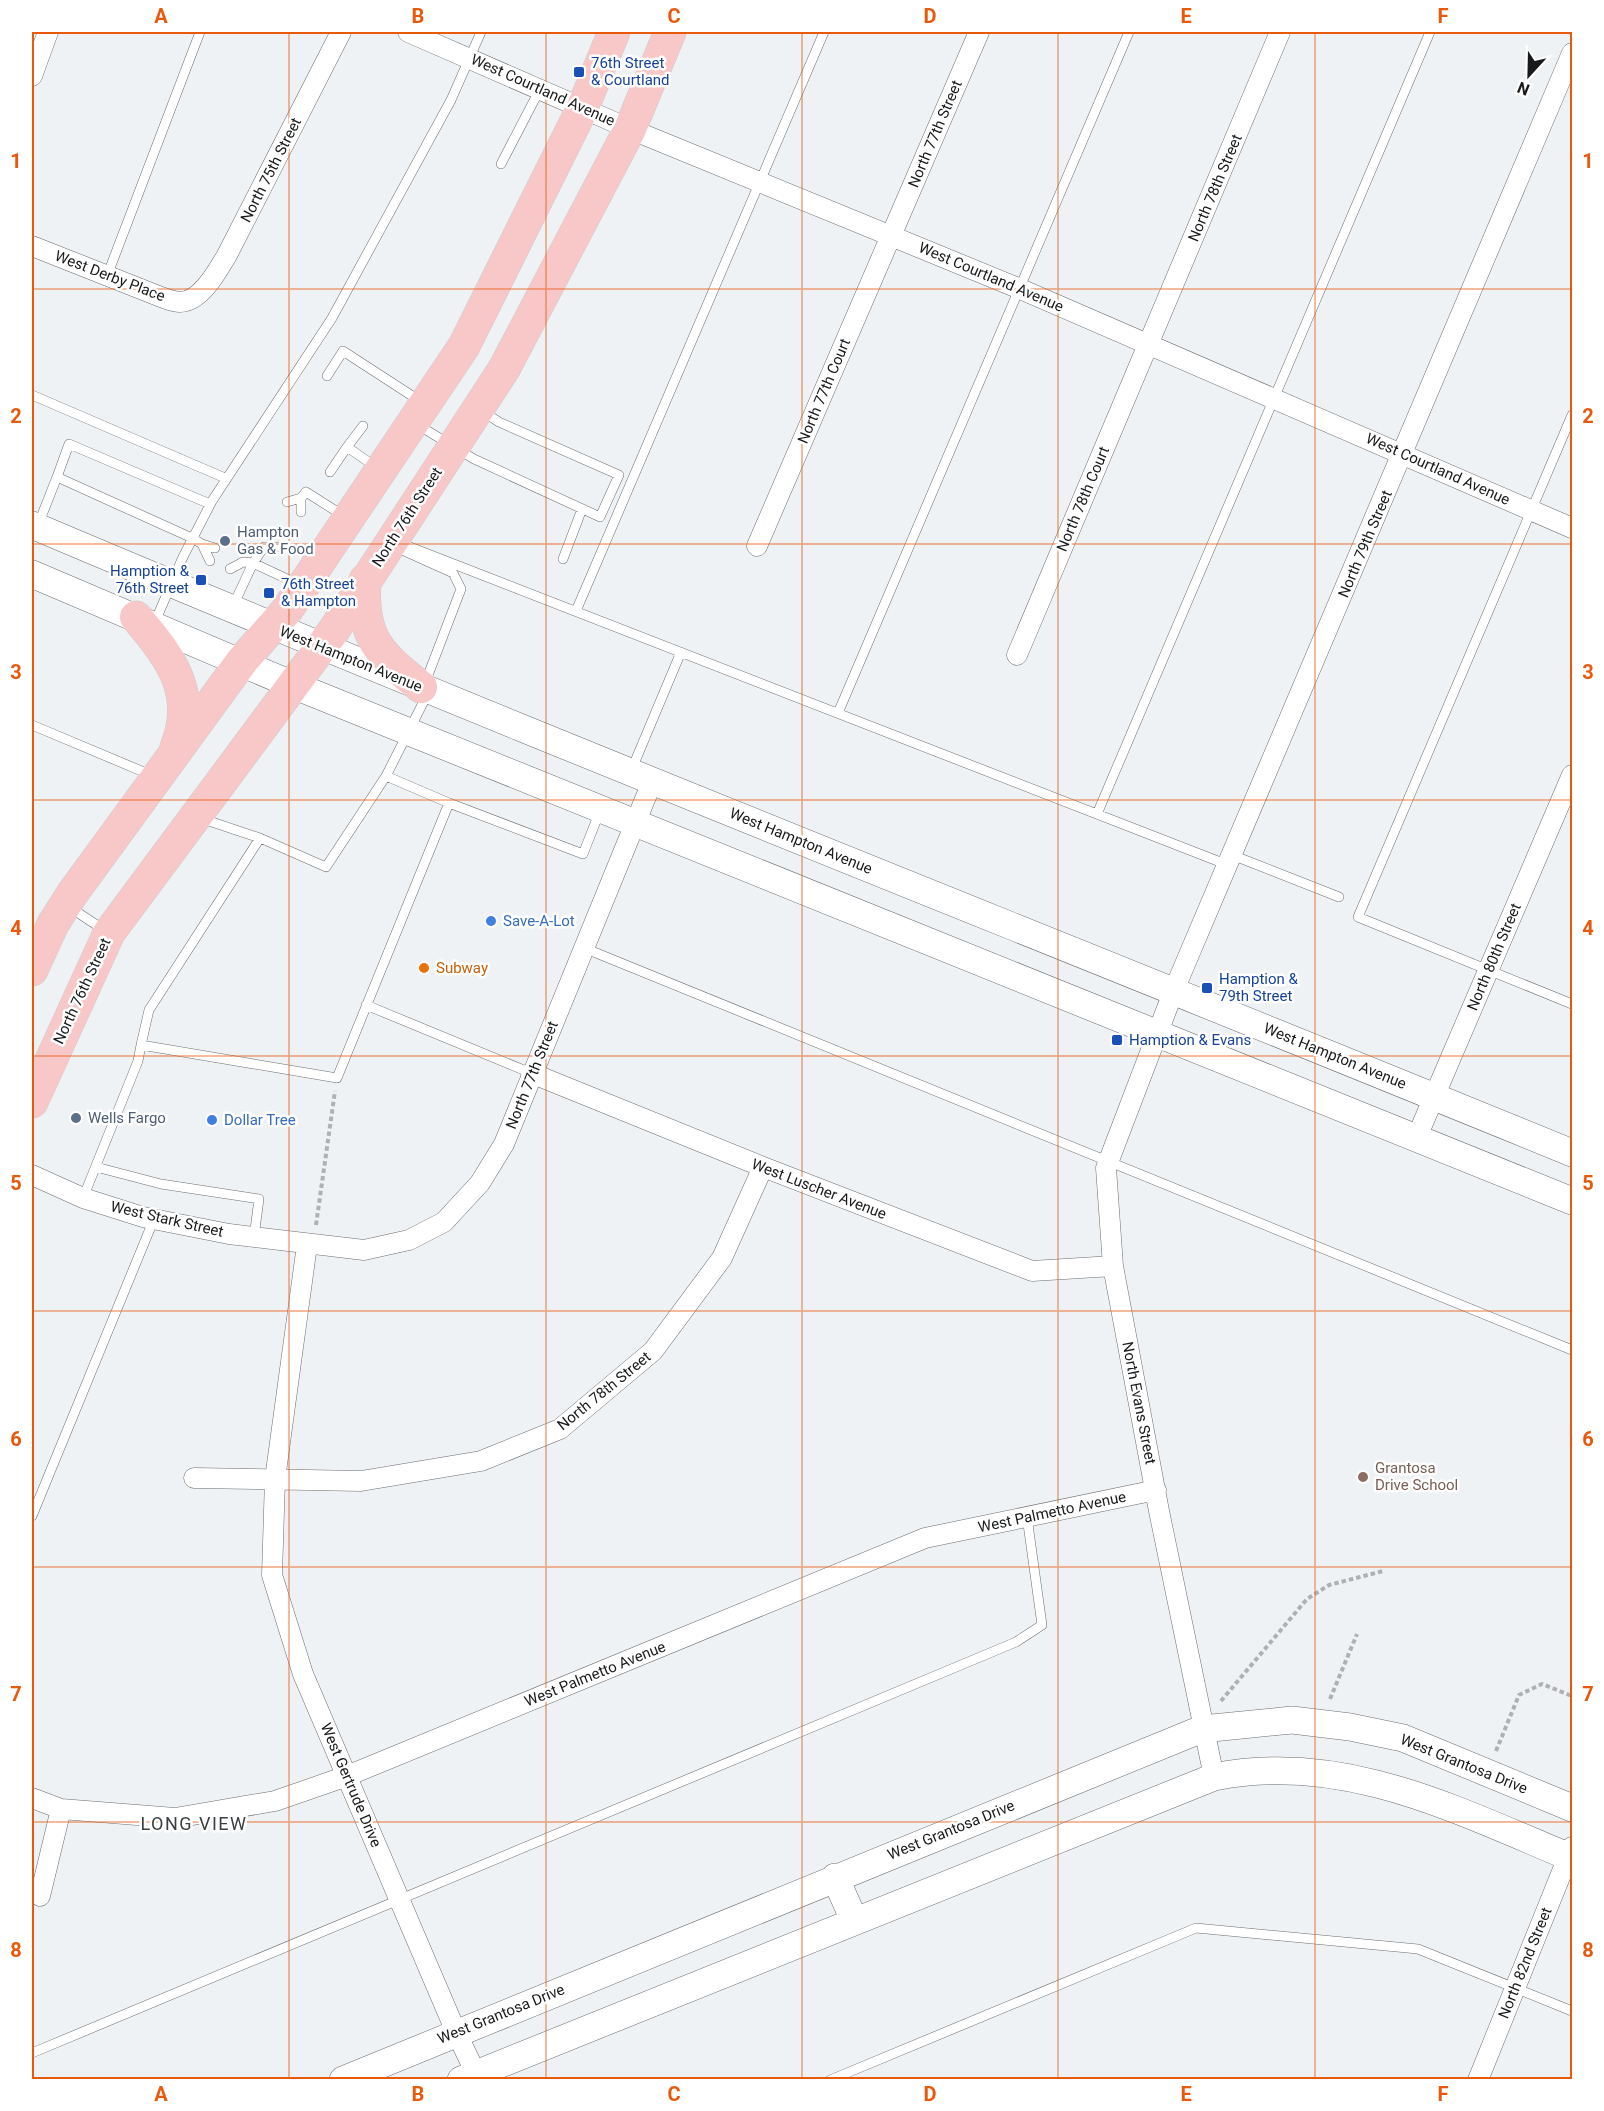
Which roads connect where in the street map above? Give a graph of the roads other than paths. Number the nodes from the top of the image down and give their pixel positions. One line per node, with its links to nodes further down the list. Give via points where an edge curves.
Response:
1 (48, 32): 15 (street)
2 (200, 32): 23 (lane)
3 (340, 32): 25 (street, North 75th Street, via 227,255 213,277)
4 (408, 32): 14 (street, West Courtland Avenue)
5 (481, 32): 14 (lane)
6 (614, 32): 17 (main road)
7 (670, 32): 18 (main road, North 76th Street)
8 (824, 32): 20 (lane)
9 (979, 32): 21 (street, North 77th Street)
10 (1129, 32): 24 (lane)
11 (1280, 32): 26 (street, North 78th Street)
12 (1430, 32): 29 (lane)
13 (1572, 53): 36 (street, North 79th Street)
14 (470, 58): 16 (street, West Courtland Avenue); 40 (lane, via 332,318)
15 (32, 76)
16 (540, 89): 17 (street, West Courtland Avenue); 19 (lane)
17 (583, 107): 18 (street, West Courtland Avenue); 31 (main road, via 464,346)
18 (630, 129): 20 (street, West Courtland Avenue); 30 (main road, North 76th Street, via 504,369)
19 (501, 164)
20 (760, 182): 21 (street, West Courtland Avenue); 66 (lane)
21 (891, 236): 24 (street, West Courtland Avenue); 53 (street, North 77th Court)
22 (32, 246): 23 (street, West Derby Place)
23 (107, 276): 25 (street, West Derby Place, via 161,297)
24 (1018, 288): 26 (street, West Courtland Avenue); 75 (lane)
25 (189, 300)
26 (1149, 344): 29 (street, West Courtland Avenue); 71 (street, North 78th Court)
27 (327, 376): 31 (lane, via 343,351)
28 (32, 395): 40 (lane)
29 (1275, 399): 36 (street, West Courtland Avenue); 84 (lane)
30 (478, 408): 35 (main road, North 76th Street); 44 (lane, via 499,422 619,475 600,517)
31 (419, 413): 35 (lane); 37 (main road)
32 (1572, 415): 45 (lane)
33 (363, 426): 34 (lane)
34 (347, 447): 37 (lane); 38 (lane)
35 (452, 447): 44 (lane); 51 (main road, North 76th Street)
36 (1403, 454): 45 (street, West Courtland Avenue); 88 (street, North 79th Street)
37 (380, 471): 47 (main road)
38 (330, 472)
39 (57, 477): 43 (lane, via 69,444); 48 (lane); 50 (lane)
40 (225, 478): 43 (lane)
41 (302, 498): 42 (lane); 46 (lane); 47 (lane, via 306,492)
42 (287, 502)
43 (210, 504): 50 (lane)
44 (582, 509): 57 (lane)
45 (1533, 511): 49 (street, West Courtland Avenue); 94 (lane, via 1358,917)
46 (301, 512)
47 (348, 519): 64 (main road)
48 (34, 526): 63 (main road, West Hampton Avenue)
49 (1572, 528)
50 (192, 538): 52 (lane); 63 (lane)
51 (390, 542): 62 (main road, North 76th Street); 66 (lane); 74 (lane, via 453,573 461,589)
52 (202, 544): 55 (lane); 58 (lane)
53 (757, 546)
54 (277, 547): 59 (lane, via 264,542)
55 (215, 548)
56 (235, 556): 59 (lane)
57 (563, 559)
58 (210, 561)
59 (248, 563): 60 (lane); 64 (lane); 65 (lane)
60 (230, 569)
61 (32, 574): 67 (main road)
62 (365, 580): 69 (main road, North 76th Street); 74 (main road, via 367,619 375,644 395,667)
63 (171, 584): 65 (main road, West Hampton Avenue); 67 (lane)
64 (303, 586): 68 (main road)
65 (231, 609): 68 (main road, West Hampton Avenue)
66 (576, 611): 70 (lane)
67 (145, 621): 72 (main road); 78 (main road, via 170,660 182,695 183,726)
68 (274, 627): 69 (main road, West Hampton Avenue); 72 (main road)
69 (321, 647): 73 (main road, North 76th Street); 74 (main road, West Hampton Avenue)
70 (681, 652): 75 (lane); 81 (lane)
71 (1017, 655)
72 (242, 661): 73 (main road); 78 (main road)
73 (293, 685): 77 (main road); 85 (main road, North 76th Street)
74 (424, 689): 77 (lane); 81 (main road, West Hampton Avenue)
75 (838, 713): 84 (lane)
76 (32, 725): 78 (lane)
77 (411, 732): 79 (lane); 83 (main road)
78 (163, 770): 90 (main road)
79 (386, 776): 82 (lane); 87 (lane, via 326,867)
80 (1572, 776): 94 (street, North 80th Street)
81 (641, 777): 86 (street, North 77th Street); 95 (main road, West Hampton Avenue)
82 (449, 803): 83 (lane, via 583,854); 97 (lane)
83 (602, 808): 86 (main road)
84 (1097, 814): 88 (lane)
85 (195, 816): 87 (lane); 91 (main road, North 76th Street)
86 (637, 822): 92 (street, North 77th Street); 98 (main road)
87 (260, 838): 99 (lane, via 149,1010)
88 (1230, 860): 89 (lane); 95 (street, North 79th Street)
89 (1339, 897)
90 (65, 904): 91 (lane); 93 (main road)
91 (109, 933): 102 (main road, North 76th Street)
92 (584, 948): 100 (street, North 77th Street); 105 (lane)
93 (32, 970)
94 (1488, 970): 96 (lane); 101 (street, North 80th Street)
95 (1174, 990): 98 (street, North 79th Street); 101 (main road, West Hampton Avenue)
96 (1572, 1004)
97 (366, 1005): 99 (lane, via 337,1078); 100 (lane)
98 (1158, 1034): 103 (main road); 105 (street, North Evans Street)
99 (141, 1045): 106 (lane)
100 (531, 1073): 107 (street, West Luscher Avenue); 113 (street, North 77th Street, via 504,1144 480,1183 444,1222 409,1240 364,1250)
101 (1433, 1096): 103 (street, North 80th Street); 104 (main road, West Hampton Avenue)
102 (32, 1102)
103 (1416, 1139): 110 (main road)
104 (1572, 1154)
105 (1109, 1161): 114 (street, North Evans Street, via 1106,1168); 115 (lane)
106 (96, 1167): 109 (lane); 112 (lane, via 161,1184 259,1199)
107 (763, 1167): 114 (street, West Luscher Avenue, via 1032,1271); 117 (street, North 78th Street, via 722,1258 653,1351 560,1429 481,1461 361,1481)
108 (32, 1175): 109 (street, West Stark Street)
109 (83, 1198): 111 (street, West Stark Street)
110 (1572, 1201)
111 (154, 1219): 112 (street, West Stark Street); 119 (lane)
112 (254, 1237): 113 (street, West Stark Street)
113 (307, 1245): 117 (street, West Gertrude Drive)
114 (1113, 1266): 118 (street, North Evans Street)
115 (1572, 1350)
116 (194, 1478): 117 (street)
117 (274, 1479): 122 (street, West Gertrude Drive, via 272,1575 303,1674)
118 (1156, 1490): 120 (street, West Palmetto Avenue); 121 (street, North Evans Street)
119 (32, 1516)
120 (1027, 1517): 122 (street, West Palmetto Avenue, via 925,1538); 130 (lane, via 1042,1625 1016,1642)
121 (1203, 1729): 123 (street, North Evans Street); 125 (main road, West Grantosa Drive, via 1292,1720 1403,1738); 128 (main road, West Grantosa Drive)
122 (347, 1776): 126 (street, West Palmetto Avenue, via 275,1801 175,1818); 130 (street, West Gertrude Drive)
123 (1214, 1777): 127 (main road, via 1299,1770 1347,1775 1394,1787); 131 (main road)
124 (32, 1798): 126 (street, West Palmetto Avenue)
125 (1572, 1808)
126 (61, 1809): 129 (street)
127 (1571, 1853): 132 (street, North 82nd Street)
128 (835, 1877): 131 (main road); 134 (main road, West Grantosa Drive)
129 (40, 1896)
130 (400, 1900): 134 (street, West Gertrude Drive); 135 (lane)
131 (854, 1920): 136 (main road)
132 (1515, 1987): 133 (lane); 138 (lane, via 1418,1948 1196,1928); 139 (street, North 82nd Street)
133 (1572, 2011)
134 (456, 2032): 136 (street, West Gertrude Drive); 137 (main road, West Grantosa Drive)
135 (32, 2053)
136 (472, 2077)
137 (343, 2079)
138 (830, 2079)
139 (1478, 2079)

